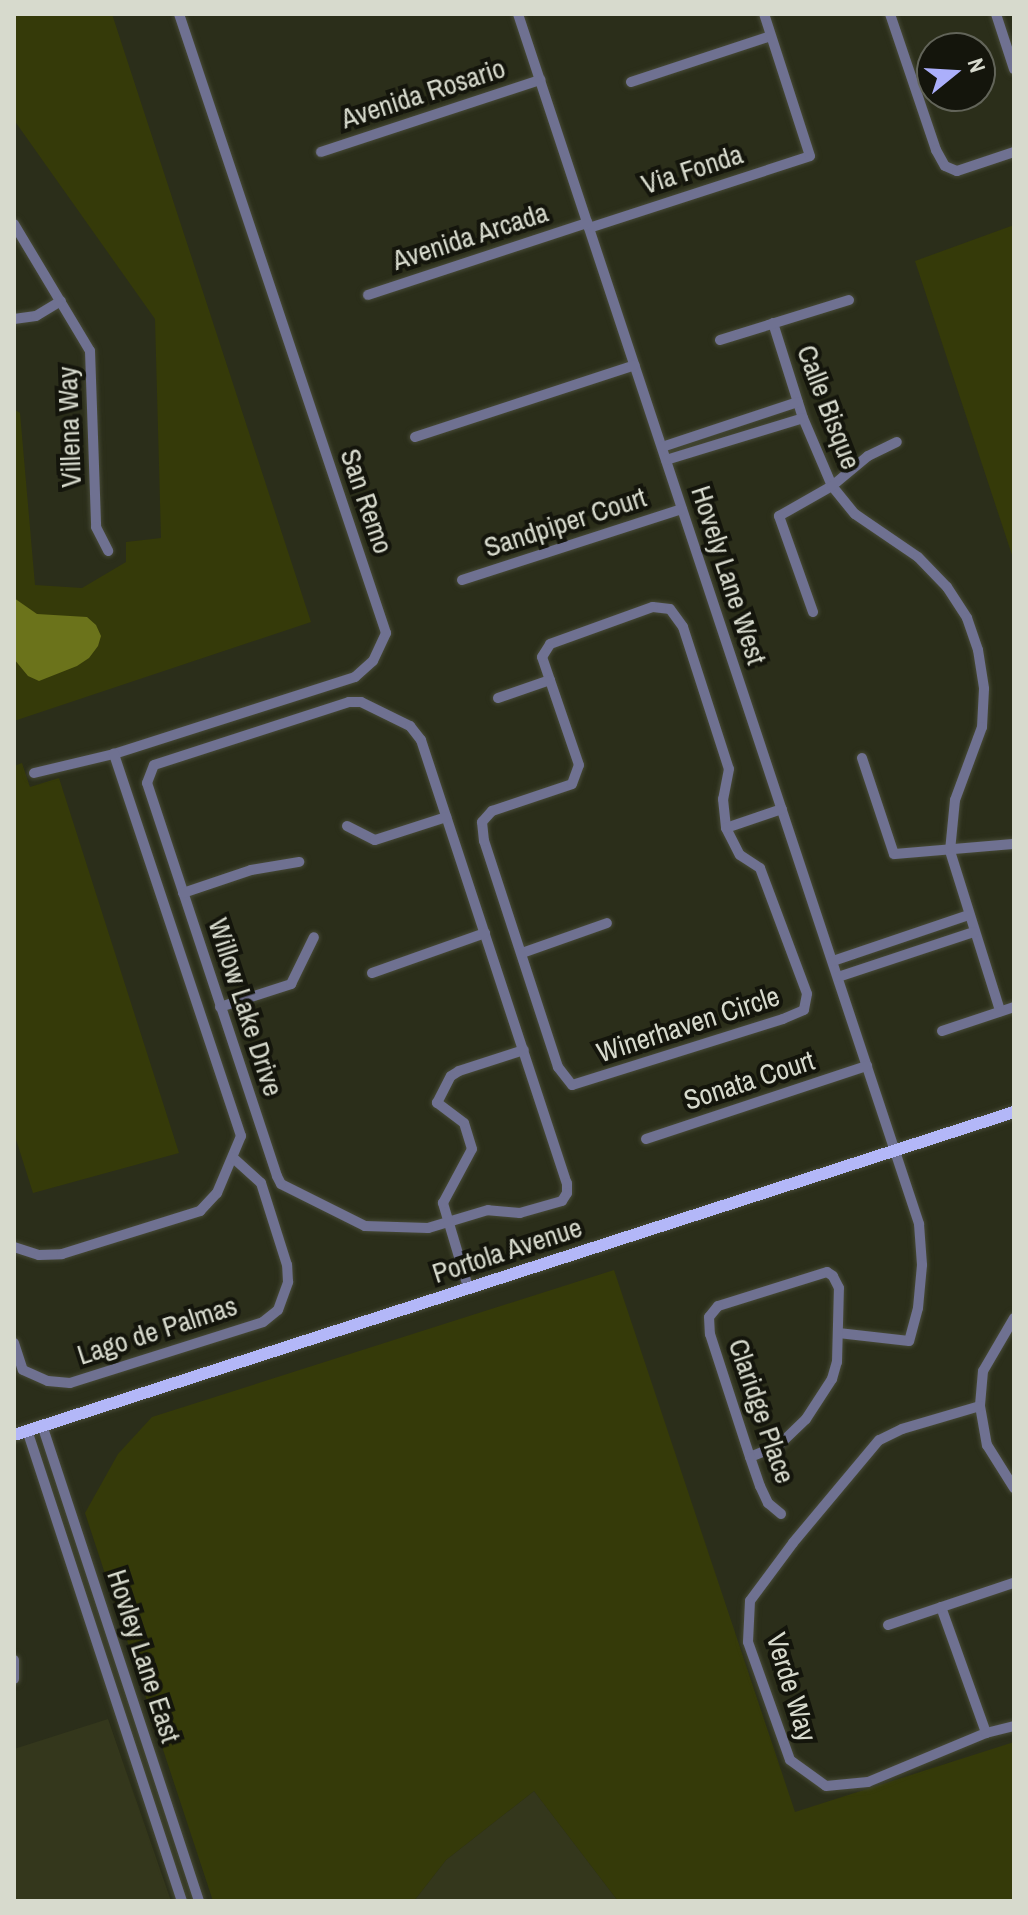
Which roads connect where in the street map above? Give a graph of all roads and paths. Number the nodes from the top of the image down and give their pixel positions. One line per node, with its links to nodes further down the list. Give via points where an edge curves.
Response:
1 (179, 14): 37 (street, San Remo, via 386,633 373,661 355,677)
2 (518, 14): 9 (street, Hovely Lane West)
3 (764, 14): 6 (street)
4 (890, 14): 12 (street, via 945,166 957,171)
5 (996, 14): 7 (street)
6 (771, 36): 10 (street); 14 (street, Via Fonda, via 810,156)
7 (1009, 39): 8 (street)
8 (1014, 69)
9 (540, 80): 11 (street, Avenida Rosario); 14 (street, Hovely Lane West)
10 (631, 82)
11 (321, 152)
12 (1014, 152)
13 (14, 224): 17 (street, Villena Way)
14 (588, 225): 15 (street, Avenida Arcada); 21 (street, Hovely Lane West)
15 (368, 295)
16 (849, 300): 19 (street)
17 (61, 301): 18 (street, via 36,316); 32 (street, Villena Way, via 90,351 96,527)
18 (14, 319)
19 (773, 323): 20 (street); 22 (street, Calle Bisque)
20 (720, 340)
21 (635, 365): 26 (street); 28 (street, Hovely Lane West)
22 (798, 402): 23 (street); 24 (street, Calle Bisque)
23 (750, 417): 25 (street); 28 (street)
24 (803, 418): 25 (street); 30 (street, Calle Bisque)
25 (757, 433): 29 (street)
26 (415, 437)
27 (897, 442): 30 (street, via 868,456)
28 (662, 447): 29 (street, Hovely Lane West)
29 (666, 460): 31 (street, Hovely Lane West)
30 (832, 486): 34 (street, via 779,516); 45 (street, Calle Bisque, via 855,514 918,557 947,587 967,618 978,650 982,727 955,800)
31 (682, 509): 33 (street, Sandpiper Court); 40 (street, Hovely Lane West)
32 (108, 551)
33 (462, 580)
34 (813, 612)
35 (550, 680): 36 (street); 43 (street, via 542,657 550,644 653,607 670,609 683,627 729,769 723,799); 55 (street, via 579,765 572,784 492,811 482,822)
36 (498, 698)
37 (114, 754): 39 (street, San Remo); 68 (street, via 241,1136)
38 (862, 758): 45 (street, via 894,854)
39 (34, 773)
40 (782, 809): 43 (street); 56 (street, Hovely Lane West)
41 (446, 817): 42 (street, via 375,840); 47 (street, Willow Lake Drive, via 417,733 361,702 349,702 154,765 147,783); 52 (street, Willow Lake Drive)
42 (347, 826)
43 (726, 828): 55 (street, Winerhaven Circle, via 740,855 760,868 774,897 807,994 804,1010 572,1085 558,1067)
44 (1014, 844): 45 (street)
45 (950, 851): 48 (street, Calle Bisque)
46 (299, 862): 47 (street, via 251,870)
47 (183, 893): 59 (street, Willow Lake Drive)
48 (969, 915): 50 (street); 51 (street, Calle Bisque)
49 (607, 923): 55 (street)
50 (922, 930): 54 (street); 56 (street)
51 (974, 932): 54 (street); 61 (street, Calle Bisque)
52 (485, 933): 57 (street); 63 (street, Willow Lake Drive)
53 (314, 937): 59 (street, via 291,984)
54 (928, 947): 58 (street)
55 (522, 953)
56 (833, 961): 58 (street, Hovely Lane West)
57 (372, 973)
58 (838, 977): 64 (street, Hovely Lane West)
59 (220, 1007): 69 (street, Willow Lake Drive, via 281,1184 365,1226 428,1228)
60 (1014, 1007): 61 (street)
61 (1000, 1011): 62 (street)
62 (942, 1031)
63 (524, 1050): 69 (street, via 459,1071 437,1103 464,1123 472,1149 443,1203); 69 (street, Willow Lake Drive, via 567,1193 562,1201 520,1213 488,1210)
64 (867, 1066): 66 (street, Sonata Court); 67 (street, Hovely Lane West)
65 (1014, 1112): 67 (main road, Portola Avenue)
66 (646, 1139)
67 (895, 1151): 71 (main road, Portola Avenue); 73 (street, Hovely Lane West, via 919,1224 922,1265 909,1341)
68 (233, 1158): 70 (street, via 200,1211 62,1254 39,1255); 74 (street, Lago de Palmas, via 261,1183 287,1265 288,1282 278,1310 263,1322 70,1383 23,1370)
69 (447, 1223): 71 (street)
70 (14, 1247)
71 (468, 1287): 76 (main road, Portola Avenue)
72 (1014, 1318): 75 (street, via 983,1371)
73 (838, 1333): 78 (street, via 837,1362 821,1398 779,1445); 78 (street, Claridge Place, via 839,1288 833,1276 820,1272 718,1306 709,1317)
74 (14, 1343)
75 (980, 1406): 79 (street, via 987,1445); 86 (street, Verde Way, via 879,1440 750,1601 748,1642 790,1760 826,1786 868,1782)
76 (42, 1425): 77 (main road, Portola Avenue); 87 (street, Hovley Lane East)
77 (20, 1433): 84 (street, Hovley Lane East)
78 (750, 1457): 80 (street, Claridge Place, via 768,1503)
79 (1014, 1488)
80 (781, 1514)
81 (1013, 1583): 82 (street)
82 (941, 1607): 83 (street); 86 (street)
83 (888, 1625)
84 (122, 1724): 87 (street, via 136,1726); 88 (street, Hovley Lane East)
85 (1014, 1726): 86 (street, Verde Way)
86 (986, 1733)
87 (165, 1797): 89 (street, Hovley Lane East)
88 (182, 1901)
89 (199, 1901)

